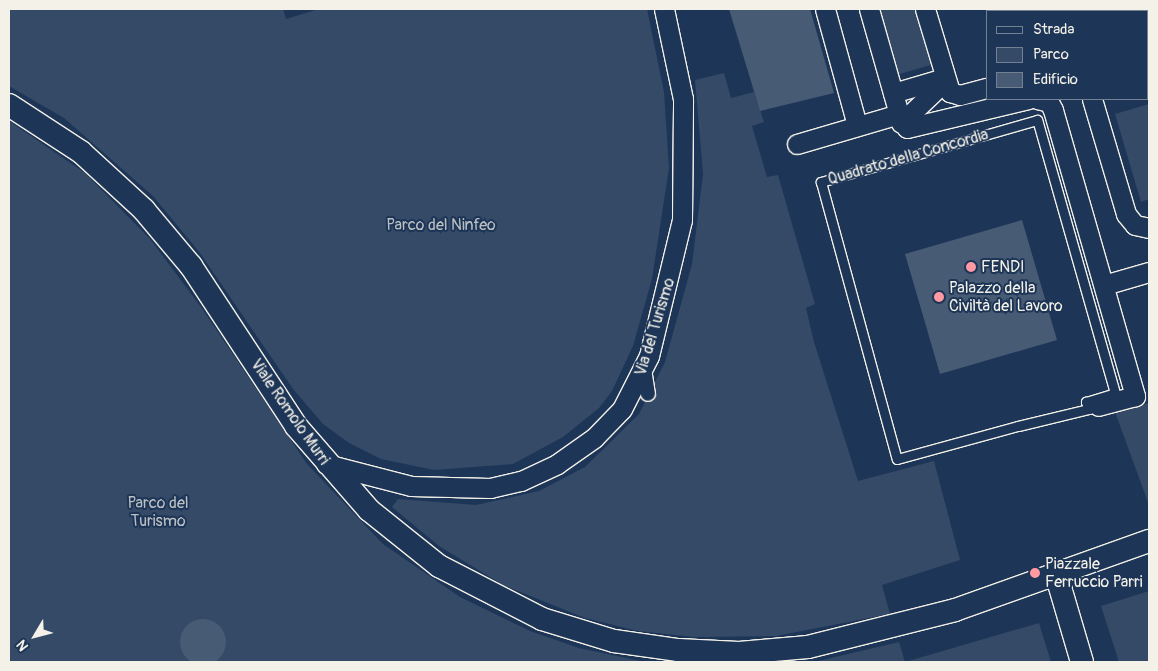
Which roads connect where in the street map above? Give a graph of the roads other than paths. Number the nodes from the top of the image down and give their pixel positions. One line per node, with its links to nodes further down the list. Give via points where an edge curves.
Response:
1 (664, 9): 18 (street, Via del Turismo, via 683,99 685,195 666,298)
2 (825, 9): 13 (street)
3 (869, 9): 7 (street)
4 (925, 9): 5 (street)
5 (945, 79): 6 (street, via 956,94); 7 (street); 12 (street, Quadrato della Concordia)
6 (986, 88)
7 (893, 93): 12 (street)
8 (1025, 100): 12 (street, Quadrato della Concordia, via 919,128)
9 (1041, 100): 17 (street, Quadrato della Concordia, via 1049,102 1053,110)
10 (1092, 100): 15 (street, via 1126,214 1135,225)
11 (9, 106): 21 (street, Viale Romolo Murri, via 81,152 164,232)
12 (900, 118): 13 (street, Quadrato della Concordia)
13 (857, 125): 14 (street, Quadrato della Concordia)
14 (797, 144)
15 (1149, 228)
16 (1149, 272): 17 (street)
17 (1104, 285): 20 (street, Quadrato della Concordia, via 1135,396)
18 (644, 369): 19 (street); 21 (street, Via del Turismo, via 622,409 594,438 521,481 476,490 443,490)
19 (648, 394)
20 (1094, 408): 20 (lane, Quadrato della Concordia, via 1086,402 1115,394 1037,120 821,182 897,459)
21 (326, 464): 23 (street, Viale Romolo Murri, via 386,526 439,566 508,604 585,634 651,647 739,653 808,648 894,627)
22 (1149, 541): 23 (street)
23 (1057, 577): 24 (street)
24 (1082, 662)

